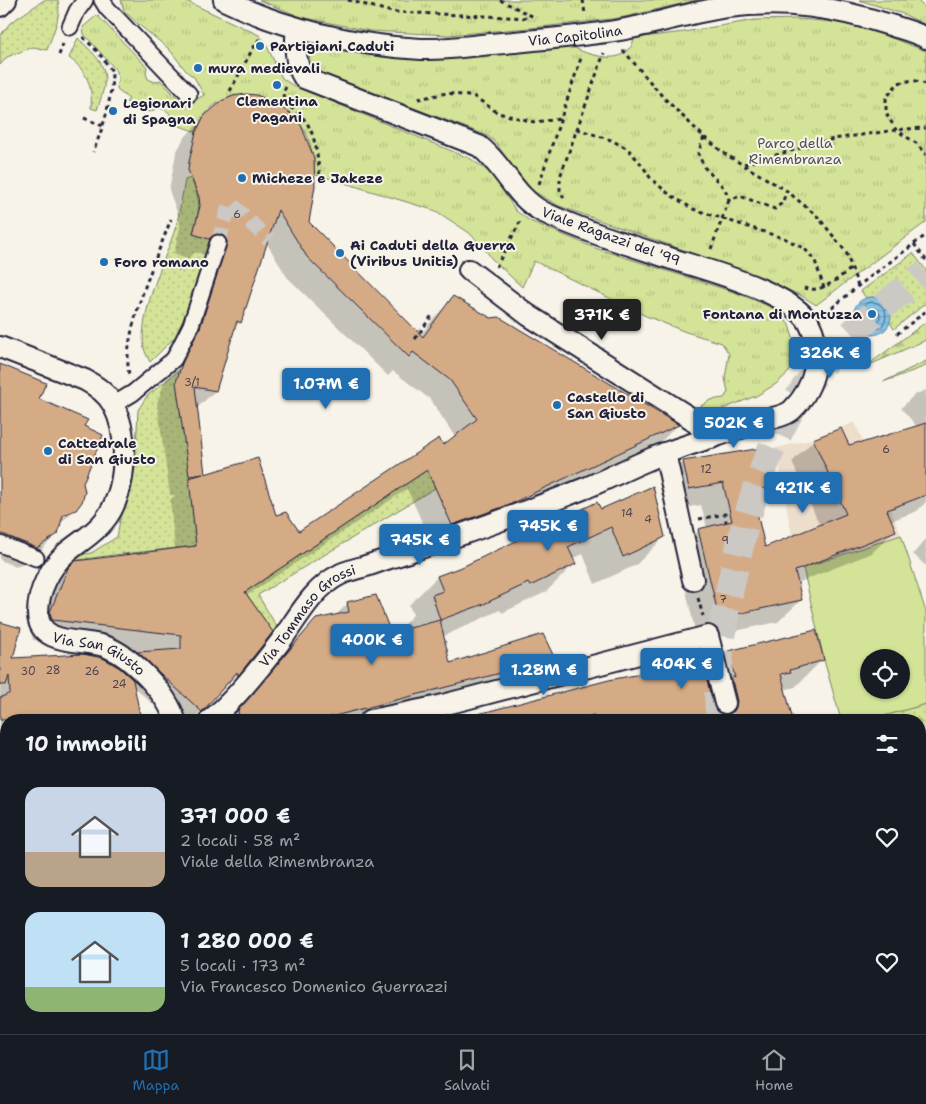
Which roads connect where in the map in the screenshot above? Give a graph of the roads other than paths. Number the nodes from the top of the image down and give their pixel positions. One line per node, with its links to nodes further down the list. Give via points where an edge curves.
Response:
1 (6, 0): 5 (street)
2 (85, 0): 6 (street)
3 (102, 0): 9 (street)
4 (224, 0): 7 (street, Via Capitolina, via 252,14)
5 (0, 6)
6 (70, 27)
7 (297, 28): 8 (street, Via Capitolina, via 396,47 445,48 622,30 726,7 771,3 804,4 841,11); 14 (street, Viale Ragazzi del '99, via 298,69 304,78 479,146 498,164 530,205 546,213 600,235 745,283 799,312 808,322 817,356 812,384)
8 (926, 38)
9 (189, 94)
10 (218, 242): 13 (street, via 191,325 174,359)
11 (469, 270): 15 (street, via 528,315 692,419)
12 (5, 348): 13 (street, Via San Giusto, via 85,380 106,394)
13 (113, 405): 21 (street, Via San Giusto, via 124,445 123,473 117,496 104,521 66,553 48,576 38,616 41,625 58,638 113,649 154,685)
14 (792, 411): 15 (street, Via Tommaso Grossi)
15 (711, 438): 16 (street, Via Tommaso Grossi)
16 (665, 453): 19 (street); 22 (street, Via Tommaso Grossi, via 587,487 457,536 340,575 321,588 302,608 280,642)
17 (0, 544): 18 (street)
18 (36, 558)
19 (695, 585)
20 (725, 703): 23 (street, via 706,629)
21 (173, 714)
22 (218, 714)
23 (401, 714)

